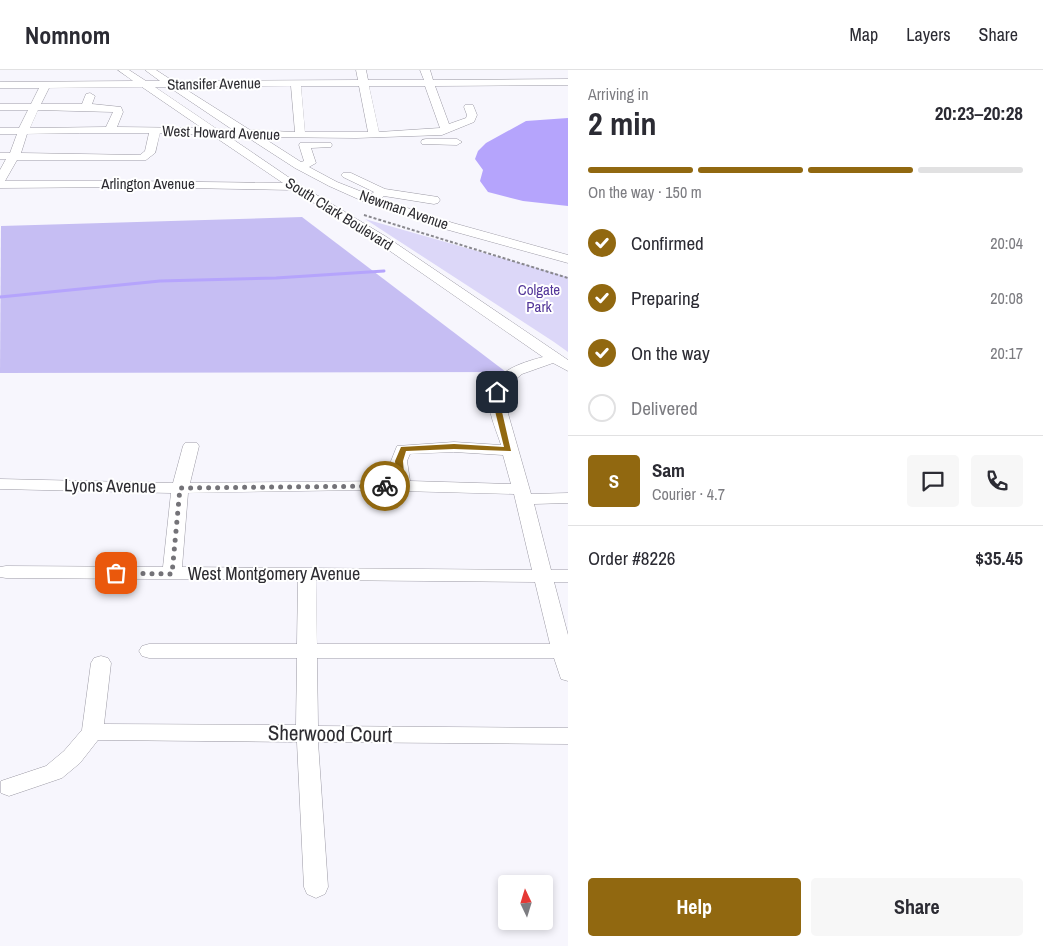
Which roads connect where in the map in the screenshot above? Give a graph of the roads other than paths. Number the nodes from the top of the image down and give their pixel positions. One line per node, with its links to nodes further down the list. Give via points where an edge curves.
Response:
1 (123, 70): 16 (street, South Clark Boulevard)
2 (150, 70): 14 (street)
3 (296, 70): 10 (street)
4 (361, 70): 11 (street)
5 (424, 70): 12 (street)
6 (539, 70): 7 (street)
7 (545, 82): 8 (street); 12 (street)
8 (568, 82)
9 (50, 83): 13 (street, Stansifer Avenue); 15 (street, Stansifer Avenue); 21 (street)
10 (297, 84): 11 (street, Stansifer Avenue); 14 (street, Stansifer Avenue, via 230,80); 28 (street)
11 (364, 84): 12 (street, Stansifer Avenue); 30 (street)
12 (429, 84): 17 (street, via 462,91); 26 (street)
13 (0, 85)
14 (172, 85): 16 (street, Stansifer Avenue); 32 (street)
15 (94, 86): 16 (street, Stansifer Avenue); 19 (street)
16 (146, 86): 27 (street, South Clark Boulevard)
17 (568, 88)
18 (0, 107): 21 (street)
19 (86, 107): 21 (street); 22 (street, via 117,109)
20 (469, 107): 26 (street, West Howard Avenue, via 470,120)
21 (35, 108): 25 (street)
22 (110, 130): 23 (street, West Howard Avenue); 25 (street, West Howard Avenue)
23 (155, 130): 27 (street, West Howard Avenue); 35 (street, via 150,153 142,158)
24 (0, 131): 25 (street, West Howard Avenue)
25 (23, 131): 35 (street)
26 (444, 131): 31 (street, West Howard Avenue)
27 (213, 132): 32 (street, West Howard Avenue); 40 (street, South Clark Boulevard)
28 (300, 134): 29 (street, West Howard Avenue); 32 (street, West Howard Avenue)
29 (335, 134): 30 (street, West Howard Avenue); 36 (street, via 336,145 304,145 310,162)
30 (374, 134): 31 (street, West Howard Avenue)
31 (396, 134): 33 (street, via 398,143)
32 (251, 135): 36 (street, Newman Avenue)
33 (456, 142)
34 (0, 156): 35 (street)
35 (14, 156): 38 (street)
36 (299, 166): 42 (street, Newman Avenue)
37 (347, 175): 41 (street)
38 (0, 180)
39 (0, 185): 40 (street, Arlington Avenue)
40 (296, 187): 45 (street, South Clark Boulevard)
41 (382, 192): 42 (street); 43 (street)
42 (371, 200): 44 (street, Newman Avenue, via 426,220)
43 (434, 200)
44 (568, 259)
45 (562, 362): 47 (street, via 513,372 502,381 497,403)
46 (191, 446): 50 (street)
47 (508, 450): 49 (street, via 404,449 399,461); 51 (street)
48 (0, 484): 50 (street, Lyons Avenue)
49 (402, 486): 50 (street, Lyons Avenue); 51 (street, Lyons Avenue)
50 (180, 488): 54 (street)
51 (522, 494): 52 (street, Lyons Avenue); 56 (street)
52 (568, 498)
53 (6, 572): 54 (street, West Montgomery Avenue)
54 (172, 574): 55 (street, West Montgomery Avenue)
55 (308, 574): 56 (street, West Montgomery Avenue); 59 (street)
56 (543, 576): 57 (street, West Montgomery Avenue); 61 (street)
57 (568, 576)
58 (149, 651): 59 (street)
59 (307, 651): 61 (street); 63 (street)
60 (101, 663): 62 (street)
61 (566, 663)
62 (92, 732): 63 (street, Sherwood Court); 65 (street, via 72,757 54,772)
63 (307, 734): 64 (street, Sherwood Court); 66 (street)
64 (568, 736)
65 (9, 787)
66 (316, 887)

